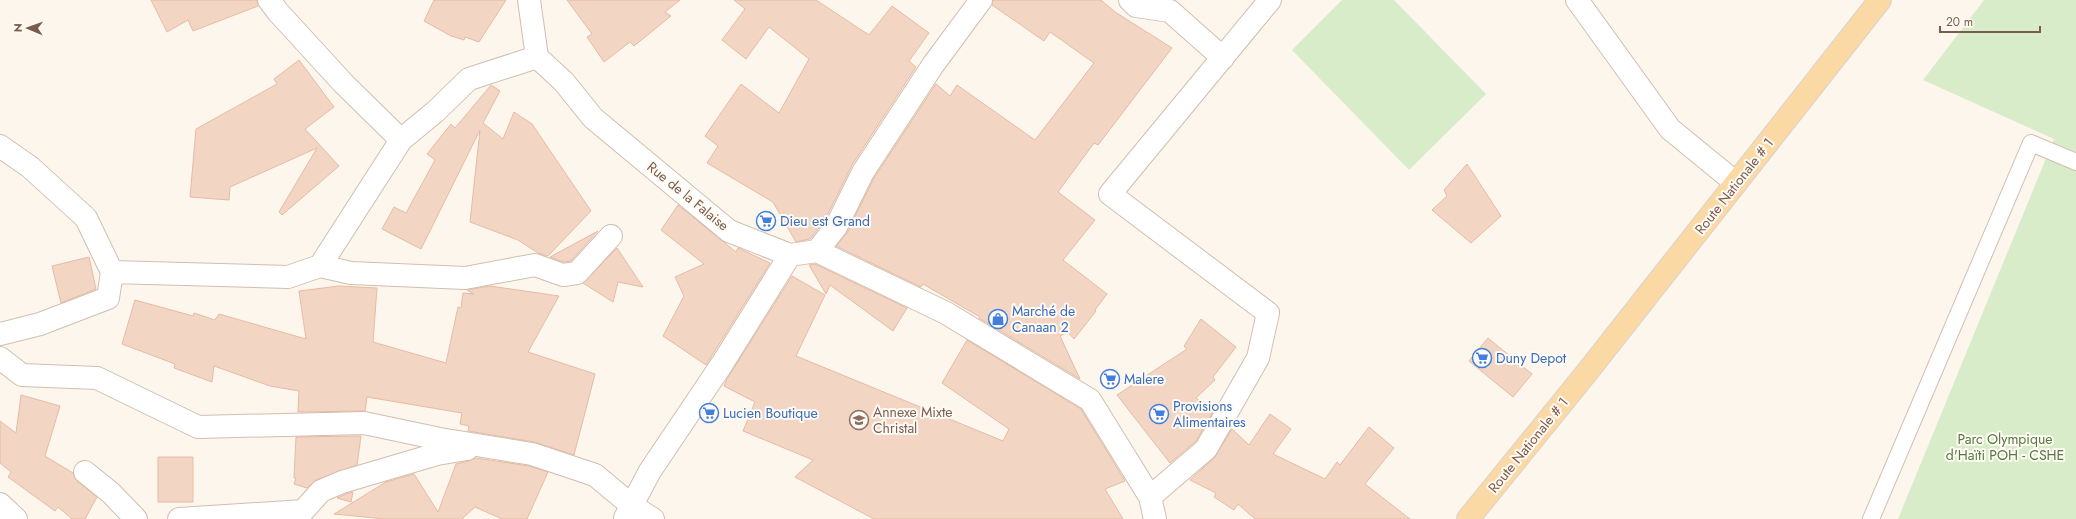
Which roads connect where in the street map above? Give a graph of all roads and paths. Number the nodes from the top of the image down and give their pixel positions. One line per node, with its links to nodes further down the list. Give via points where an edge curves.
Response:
1 (269, 0): 10 (street, via 343,83)
2 (529, 0): 8 (street)
3 (981, 0): 15 (street, via 933,65 863,172 836,227)
4 (1130, 0): 9 (street, via 1136,6 1170,11)
5 (1270, 0): 9 (street)
6 (1577, 0): 13 (street, via 1670,130)
7 (1880, 0): 13 (main road, Route Nationale # 1)
8 (537, 57): 10 (street, via 469,78 436,111); 16 (street, Rue de la Falaise, via 564,82 593,118 729,231)
9 (1223, 58): 24 (street, via 1110,194 1268,313 1258,358 1206,449)
10 (401, 140): 17 (street)
11 (0, 146): 18 (street, via 30,167 86,218)
12 (2076, 162): 34 (lane, via 2031,143)
13 (1736, 182): 21 (main road, Route Nationale # 1)
14 (611, 236): 17 (street, via 577,273 564,275 535,265 465,278 351,273)
15 (817, 251): 16 (street, Rue de la Falaise); 24 (street, via 946,313 1090,400)
16 (790, 255): 26 (street, via 722,364 650,471)
17 (320, 266): 18 (street, via 288,277)
18 (112, 272): 19 (street, via 108,298 40,324)
19 (0, 334)
20 (0, 358): 22 (street, via 22,375 97,378 198,427 364,423)
21 (1588, 371): 32 (main road, Route Nationale # 1); 33 (main road, Route Nationale # 1)
22 (482, 446): 26 (street, via 532,454 595,475); 29 (street, via 437,454 342,482 321,492 303,511)
23 (85, 472): 28 (street, via 111,493)
24 (1150, 497): 31 (street)
25 (0, 504): 27 (street)
26 (628, 512): 30 (street)
27 (16, 519)
28 (136, 519)
29 (179, 519)
30 (653, 519)
31 (1155, 519)
32 (1468, 519)
33 (1486, 519)
34 (1871, 519)

